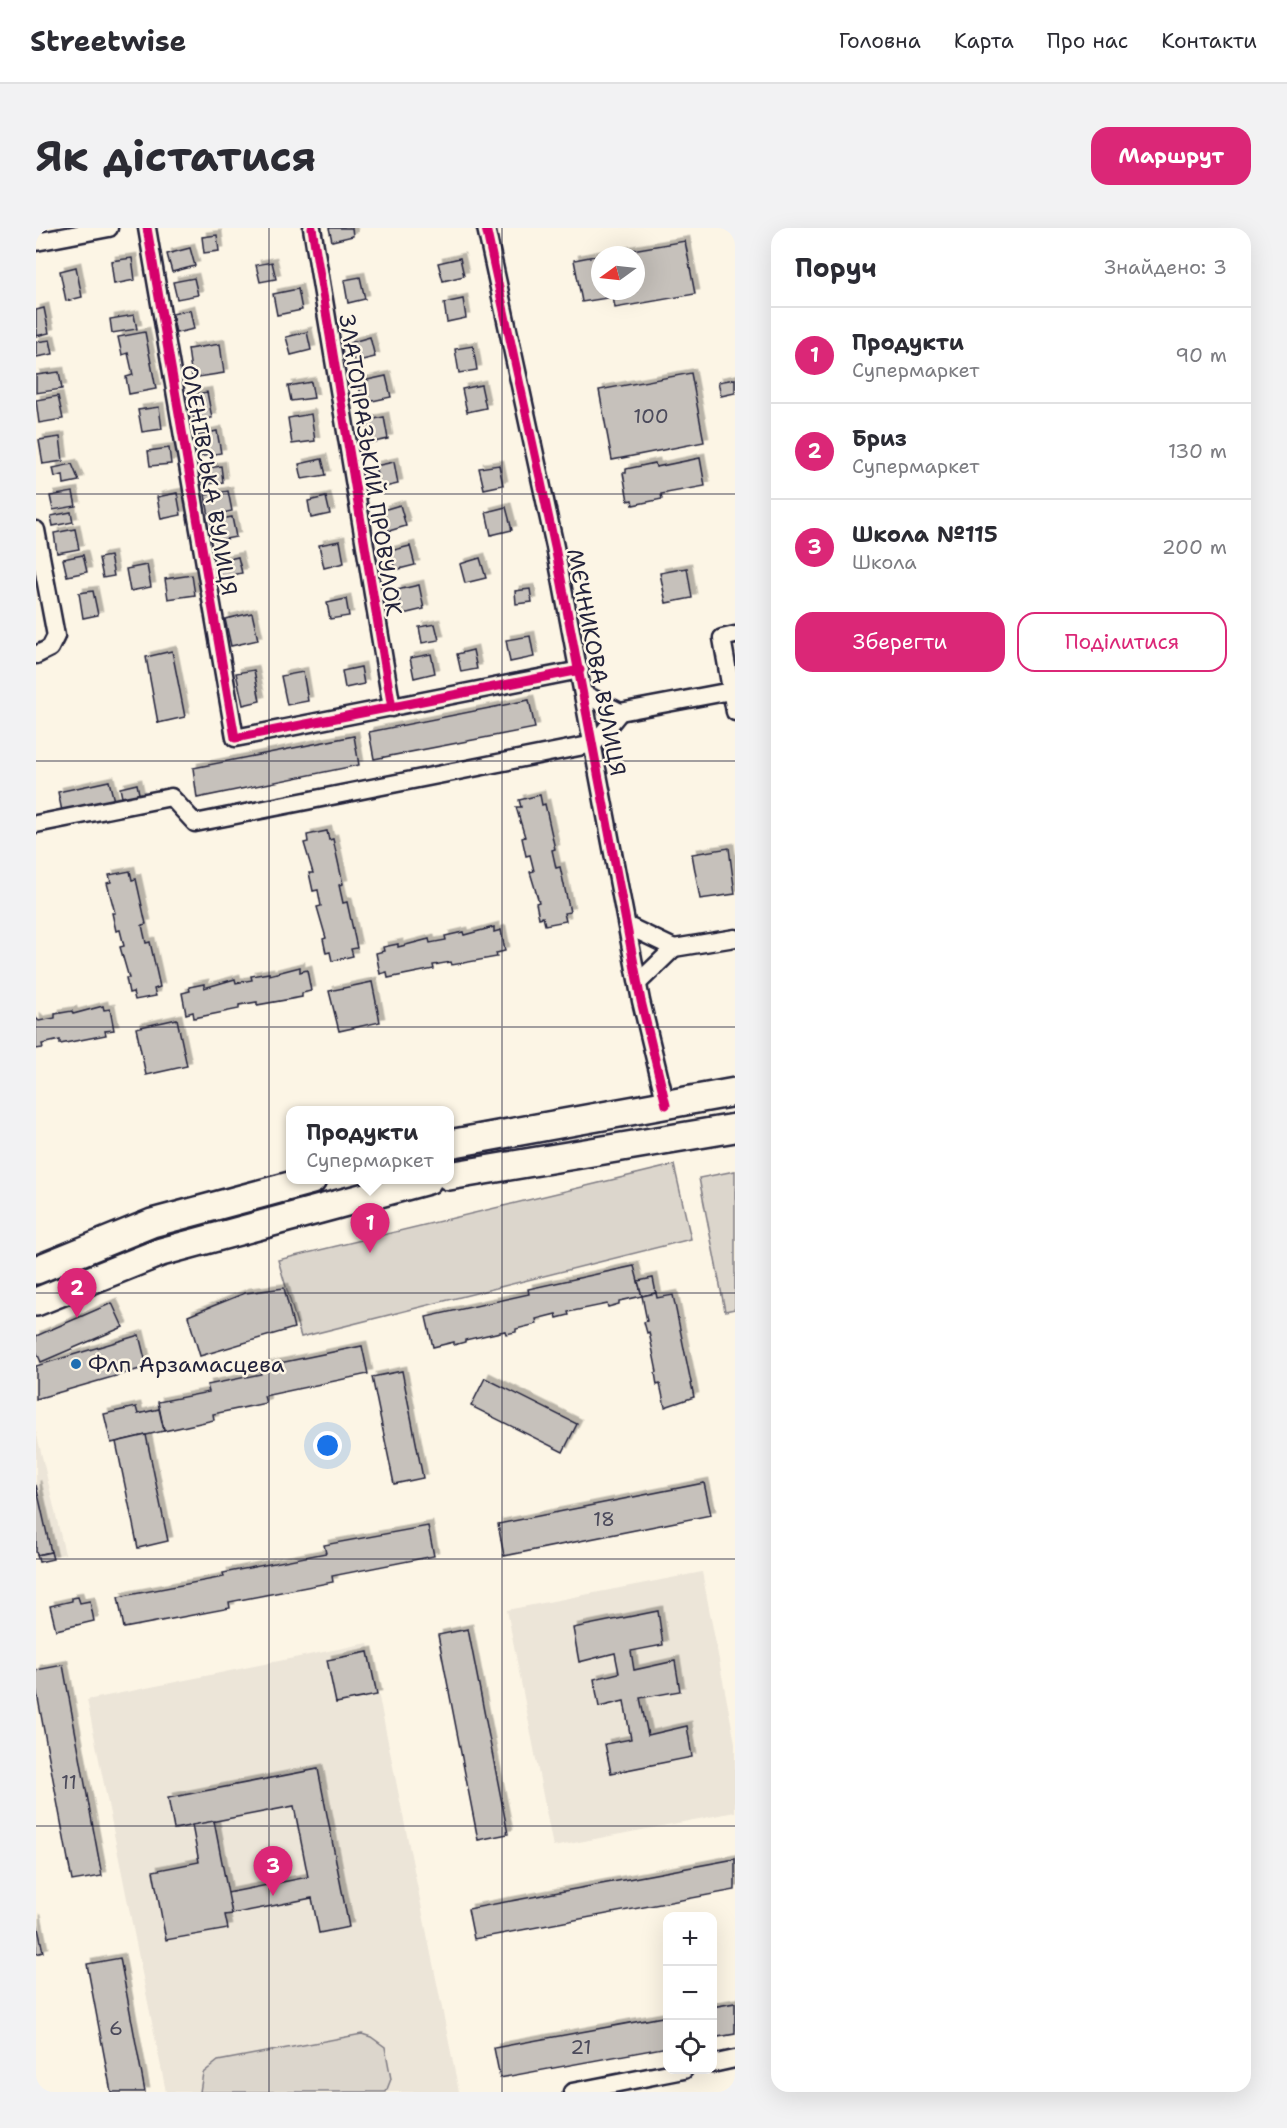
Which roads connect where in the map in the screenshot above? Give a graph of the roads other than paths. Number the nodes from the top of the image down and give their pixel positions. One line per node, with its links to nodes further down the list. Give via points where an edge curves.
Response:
1 (108, 228): 5 (street)
2 (147, 228): 12 (street, ОЛЕНІВСЬКА ВУЛИЦЯ, via 235,738)
3 (312, 228): 12 (street, ЗЛАТОПРАЗЬКИЙ ПРОВУЛОК)
4 (486, 228): 9 (street, МЄЧНИКОВА ВУЛИЦЯ)
5 (36, 242)
6 (36, 530): 8 (street, via 56,636 50,648)
7 (735, 635): 10 (street, via 722,638)
8 (36, 655)
9 (580, 670): 11 (street, МЄЧНИКОВА ВУЛИЦЯ); 12 (street)
10 (731, 692): 13 (street); 14 (street)
11 (584, 694): 13 (street); 15 (street, МЄЧНИКОВА ВУЛИЦЯ)
12 (392, 708)
13 (620, 712): 15 (street)
14 (735, 712)
15 (594, 744): 16 (street, via 195,824 171,797); 17 (street, МЄЧНИКОВА ВУЛИЦЯ)
16 (36, 824)
17 (628, 926): 19 (street); 20 (street, МЄЧНИКОВА ВУЛИЦЯ)
18 (735, 938): 19 (street)
19 (674, 948): 20 (street)
20 (638, 982): 22 (street, МЄЧНИКОВА ВУЛИЦЯ)
21 (735, 1092): 22 (main road)
22 (666, 1105): 24 (main road)
23 (735, 1128): 25 (main road)
24 (454, 1143)
25 (454, 1175)
26 (294, 1184): 28 (main road, via 152,1223)
27 (410, 1184): 29 (main road, via 161,1252)
28 (36, 1270)
29 (36, 1302)
30 (735, 2059): 31 (street)
31 (717, 2063)
32 (664, 2074): 33 (street)
33 (572, 2092)

